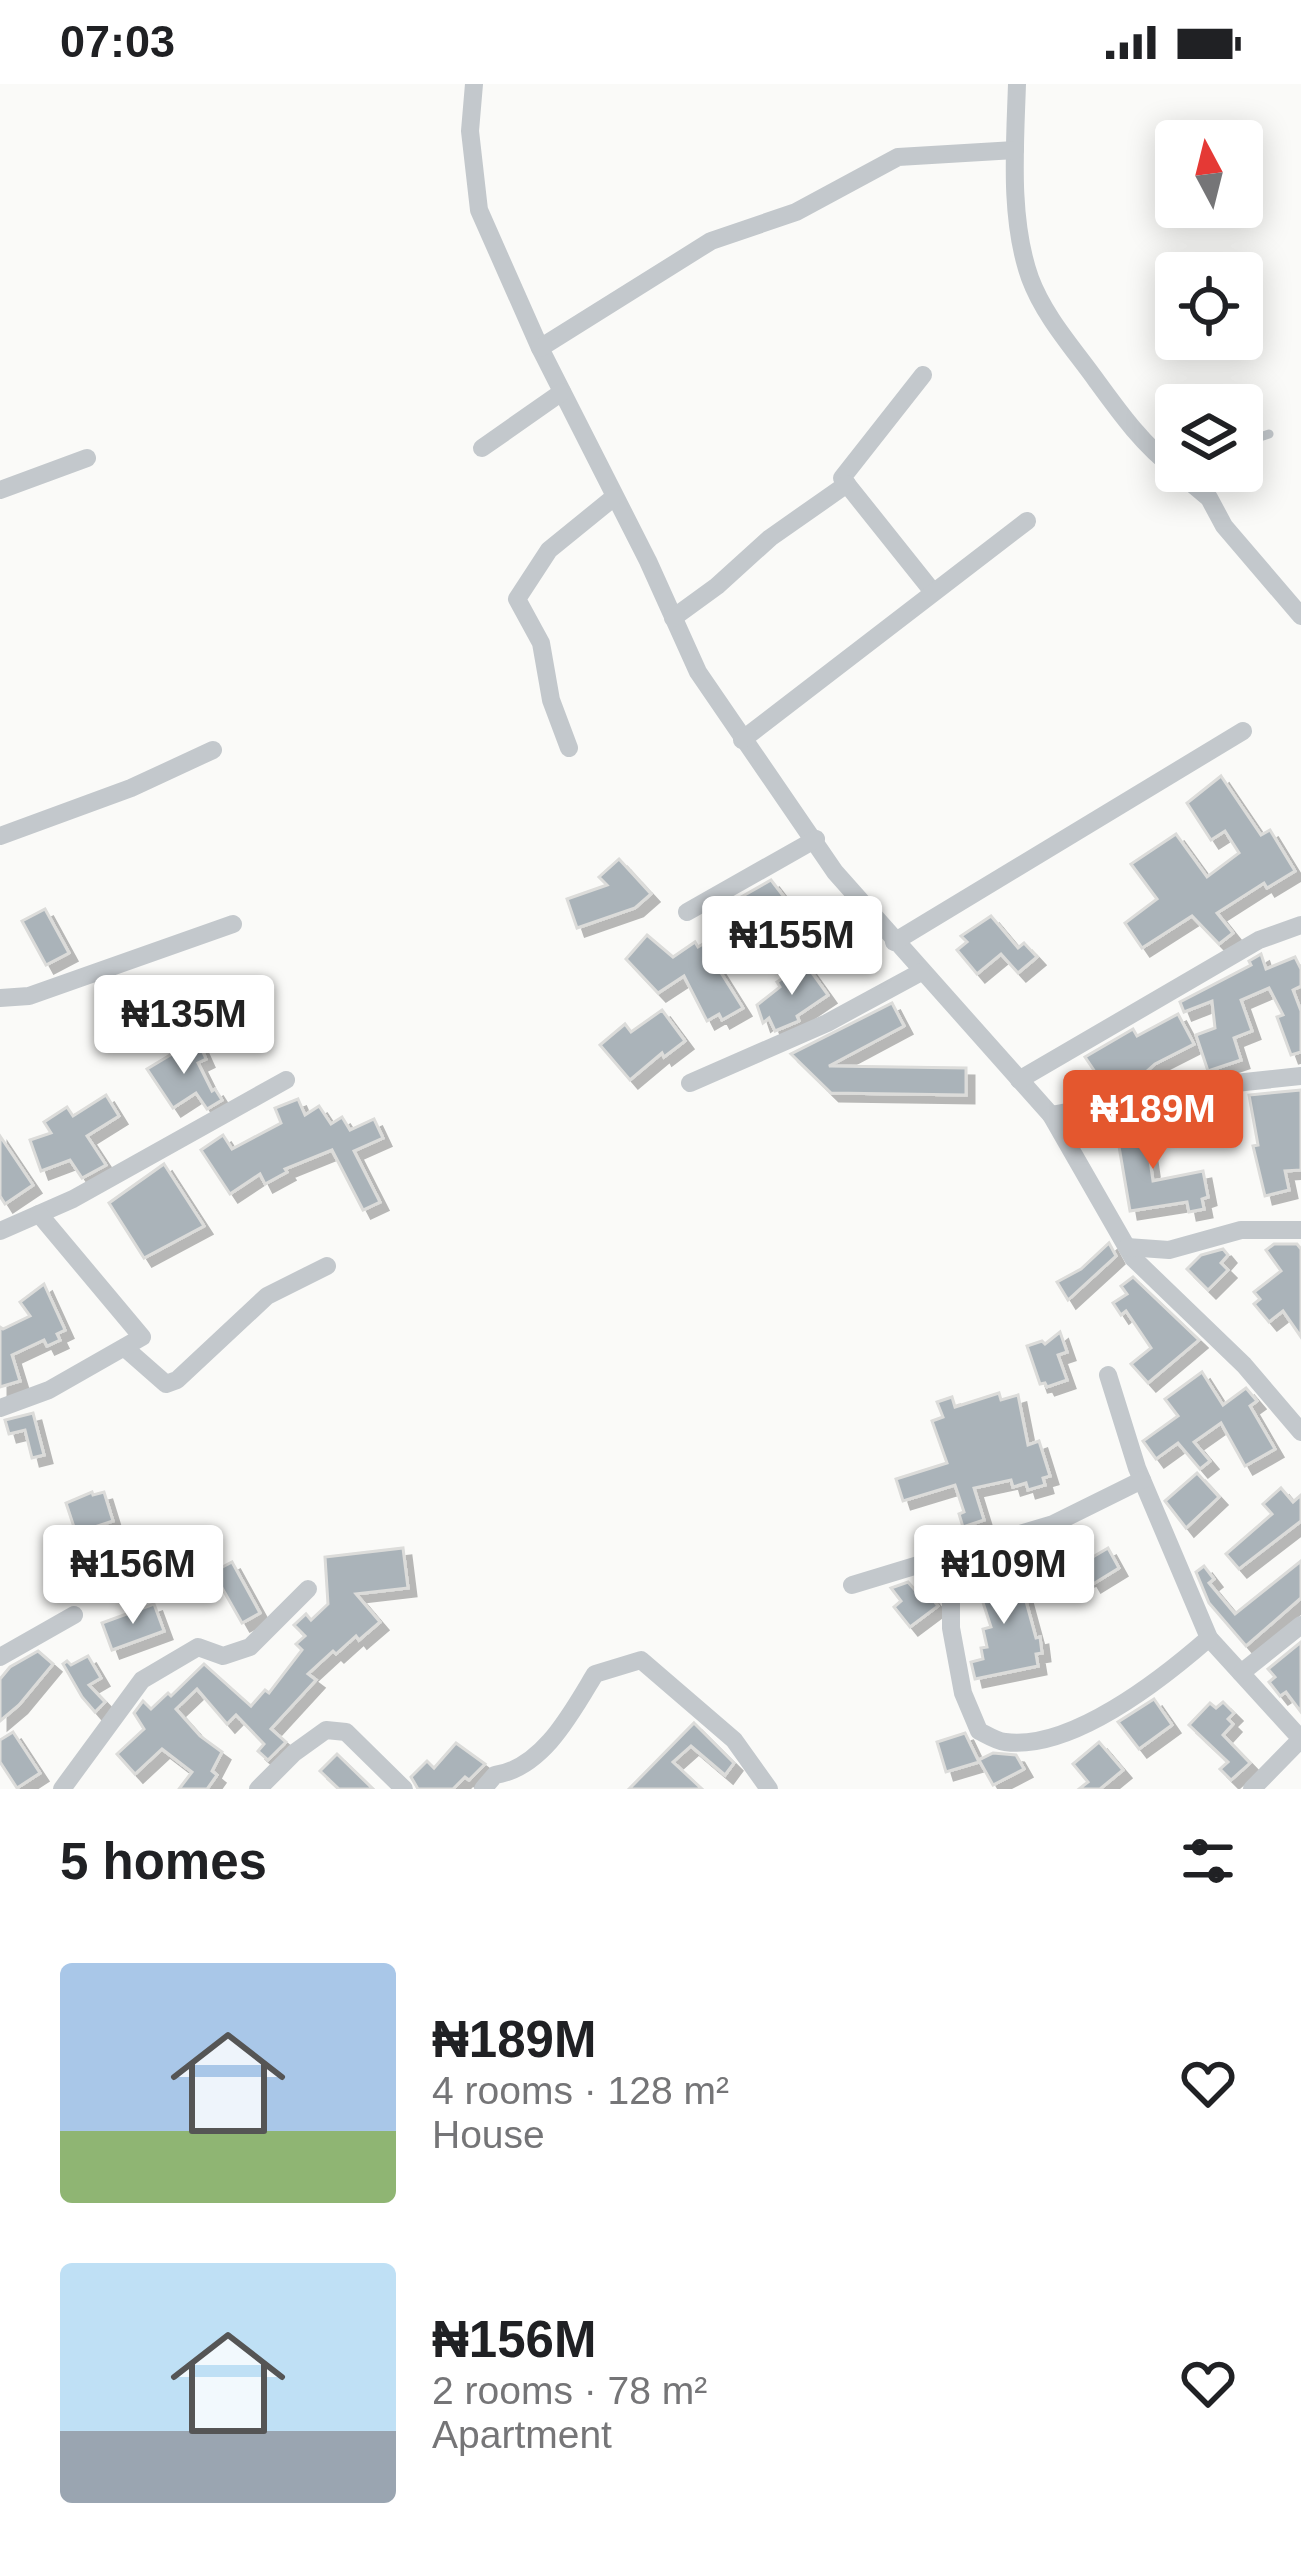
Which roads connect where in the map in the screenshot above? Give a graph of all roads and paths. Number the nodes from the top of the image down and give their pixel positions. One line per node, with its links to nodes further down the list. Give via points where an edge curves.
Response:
1 (474, 84): 4 (street, via 479,210)
2 (1017, 84): 3 (street)
3 (1015, 150): 4 (street, via 898,157 796,212 711,241); 10 (street, via 1031,280 1133,431)
4 (540, 348): 6 (street)
5 (923, 376): 12 (street, via 842,478)
6 (562, 392): 9 (street); 15 (street)
7 (1270, 434): 8 (lane)
8 (1263, 436)
9 (482, 448)
10 (1155, 450)
11 (87, 458): 13 (street)
12 (847, 484): 17 (street); 19 (street)
13 (0, 490)
14 (1202, 492): 18 (street)
15 (613, 498): 19 (street); 22 (street, via 549,550 517,599 541,644)
16 (1027, 521): 17 (street)
17 (932, 592): 21 (street)
18 (1301, 616)
19 (674, 618): 21 (street)
20 (1243, 731): 29 (street)
21 (742, 740): 25 (street)
22 (569, 748)
23 (213, 749): 24 (street)
24 (0, 836)
25 (816, 839): 26 (street); 29 (street)
26 (687, 911)
27 (233, 924): 31 (street, via 29,996)
28 (1301, 925): 34 (street, via 1259,940)
29 (894, 942): 30 (street)
30 (921, 972): 34 (street); 35 (street)
31 (0, 998)
32 (1301, 1076): 36 (street)
33 (286, 1080): 37 (street)
34 (1019, 1080): 36 (street)
35 (690, 1083)
36 (1051, 1114): 40 (street)
37 (39, 1214): 39 (street); 44 (street, via 142,1337)
38 (1301, 1230): 41 (street, via 1241,1230)
39 (0, 1231)
40 (1127, 1247): 41 (street); 43 (street)
41 (1169, 1250): 43 (street)
42 (327, 1266): 44 (street, via 267,1297 166,1384)
43 (1144, 1268): 47 (street)
44 (124, 1348): 46 (street)
45 (1108, 1375): 48 (street)
46 (0, 1408)
47 (1301, 1432)
48 (1142, 1480): 49 (street, via 1053,1524); 54 (street)
49 (928, 1561): 50 (street); 54 (street, via 951,1600 963,1694 979,1731 1003,1743 1048,1739 1114,1708)
50 (853, 1585)
51 (308, 1589): 58 (street, via 250,1647 223,1656 198,1647 142,1680)
52 (74, 1616): 55 (street)
53 (1301, 1625): 56 (street)
54 (1209, 1638): 56 (street)
55 (0, 1658)
56 (1241, 1673): 57 (street)
57 (1301, 1739): 63 (street)
58 (62, 1789)
59 (258, 1789): 60 (street, via 326,1730 346,1732)
60 (404, 1789)
61 (483, 1789): 62 (street, via 562,1729 595,1674 641,1660 734,1740)
62 (769, 1789)
63 (1252, 1789)

